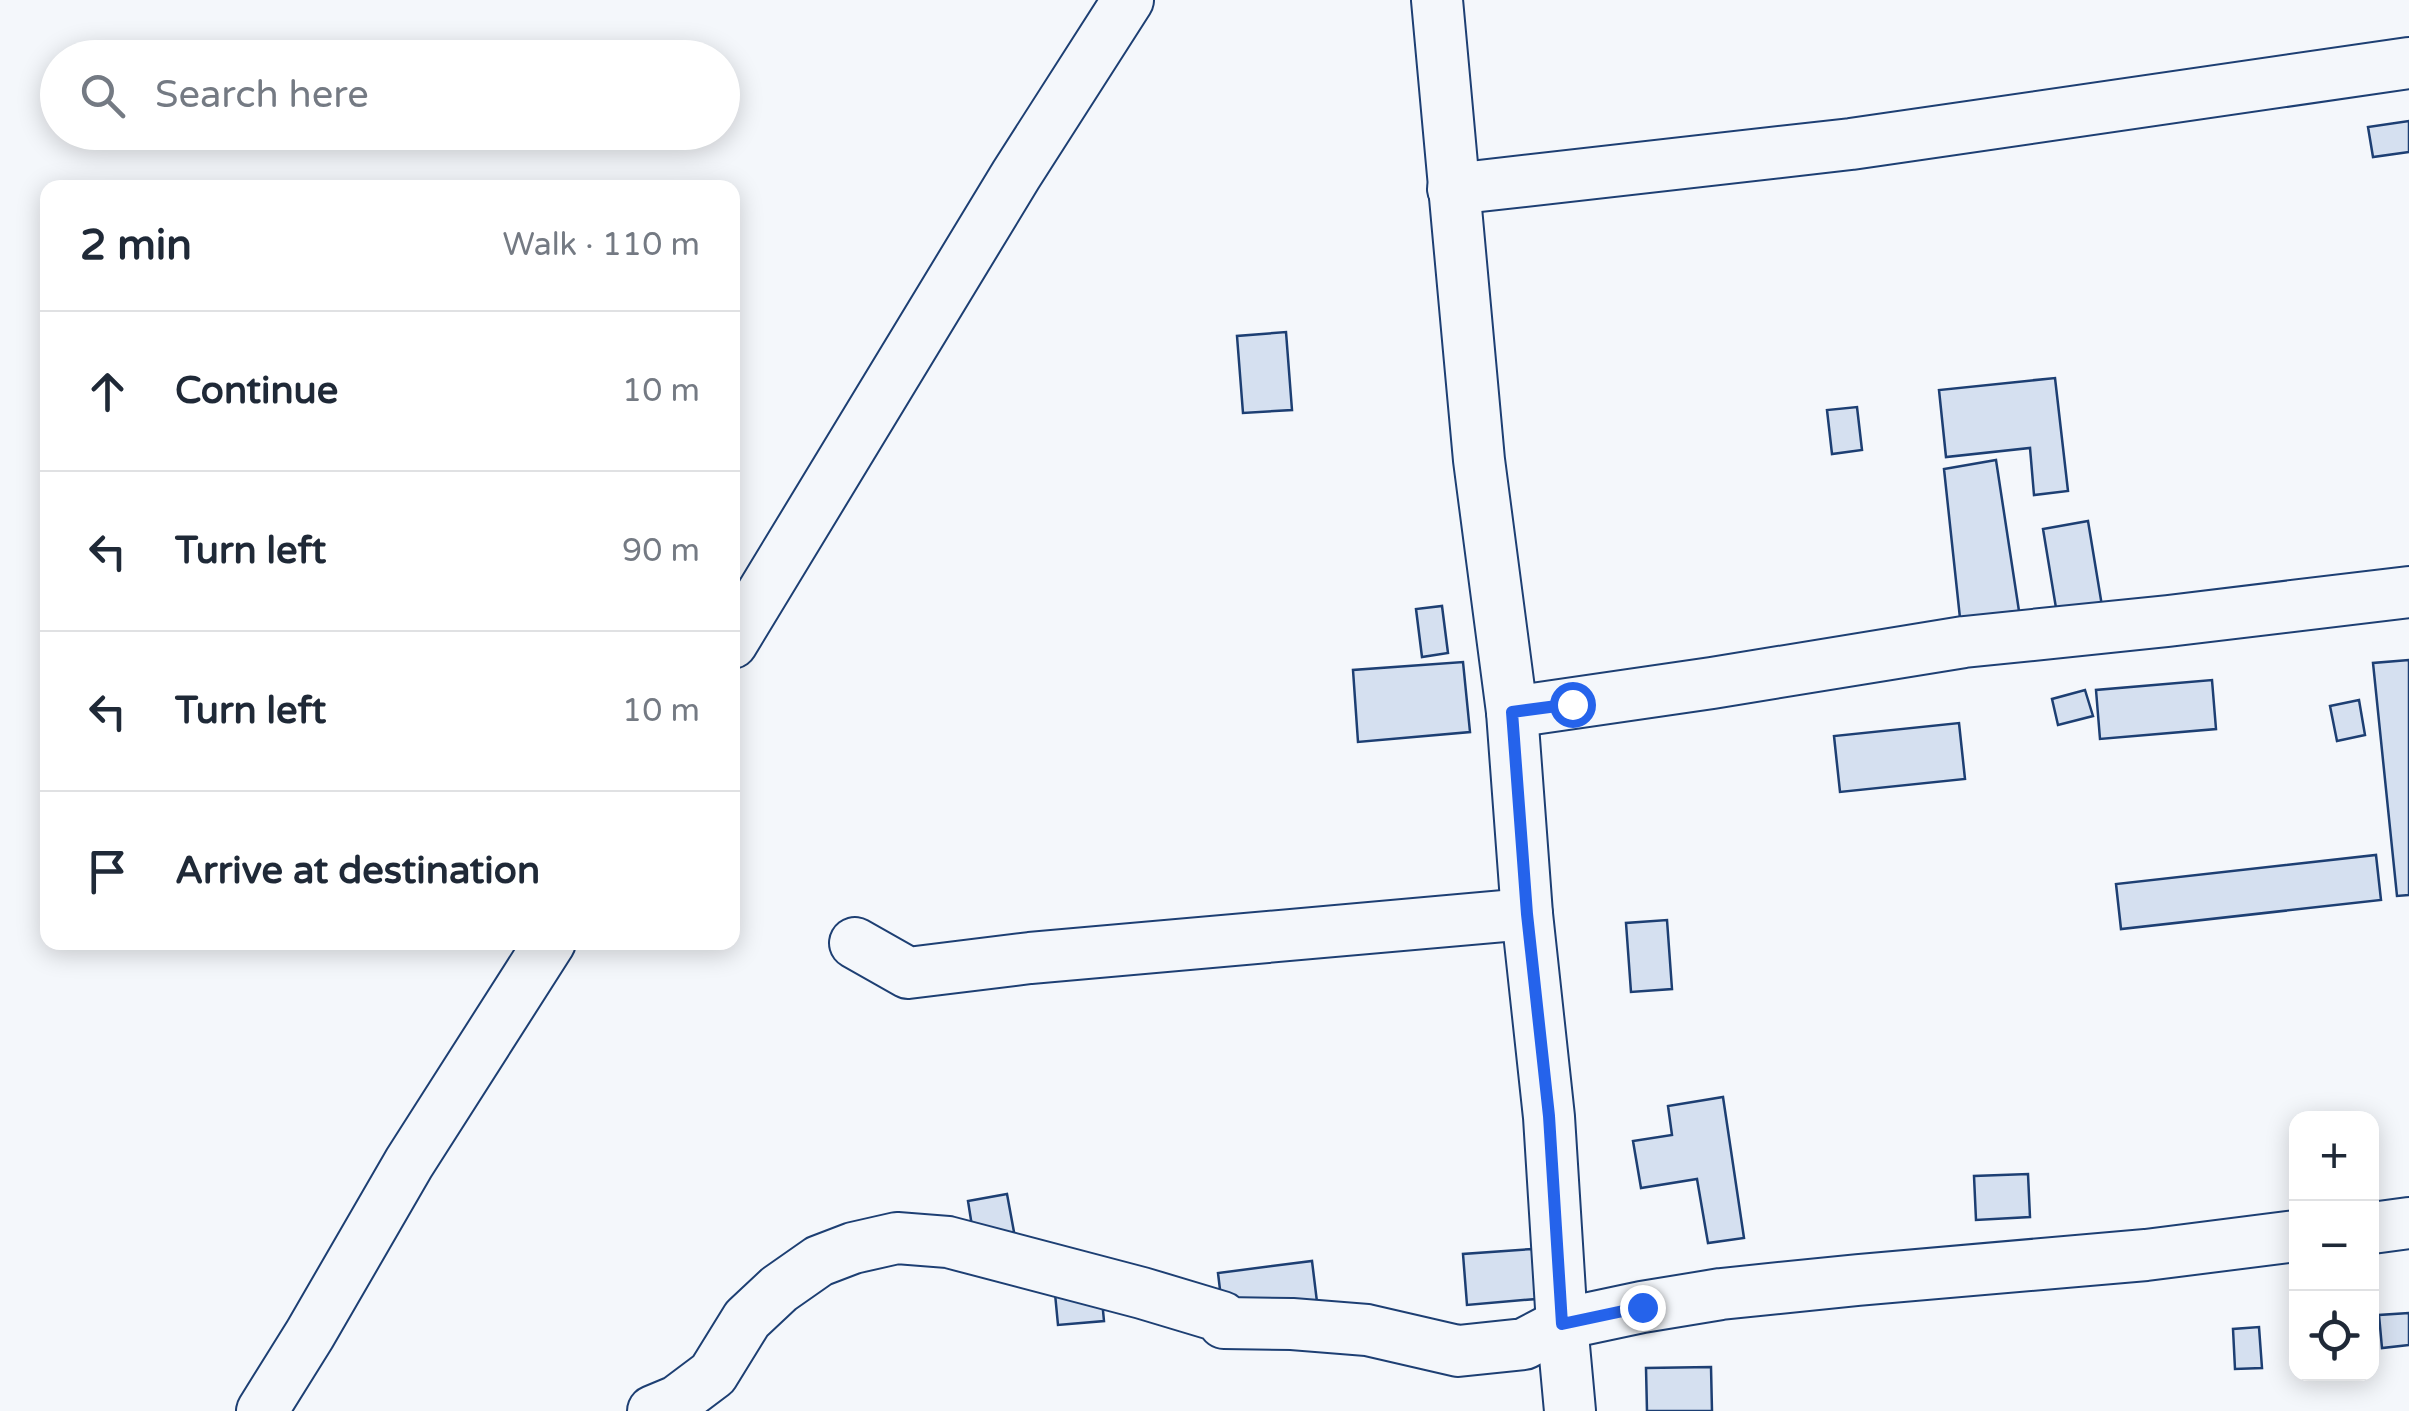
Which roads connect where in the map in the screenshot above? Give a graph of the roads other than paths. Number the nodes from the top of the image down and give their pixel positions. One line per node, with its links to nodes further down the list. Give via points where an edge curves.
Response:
1 (1128, 0): 6 (street)
2 (1436, 0): 4 (street)
3 (2409, 63): 4 (street, via 1851,144)
4 (1453, 189): 7 (street)
5 (2409, 592): 7 (street, via 1964,642)
6 (740, 629)
7 (1512, 712): 8 (street)
8 (1527, 914): 9 (street, via 908,973); 14 (street)
9 (855, 943)
10 (545, 950): 15 (street)
11 (2409, 1224): 12 (street)
12 (2379, 1227)
13 (2289, 1237): 14 (street, via 1720,1294)
14 (1562, 1324): 16 (street, via 1524,1344 1458,1352 1368,1330 1224,1323 1222,1317 1073,1274 948,1242 897,1238 819,1261 779,1289 748,1319 713,1374); 17 (street)
15 (262, 1411)
16 (653, 1411)
17 (1570, 1411)

